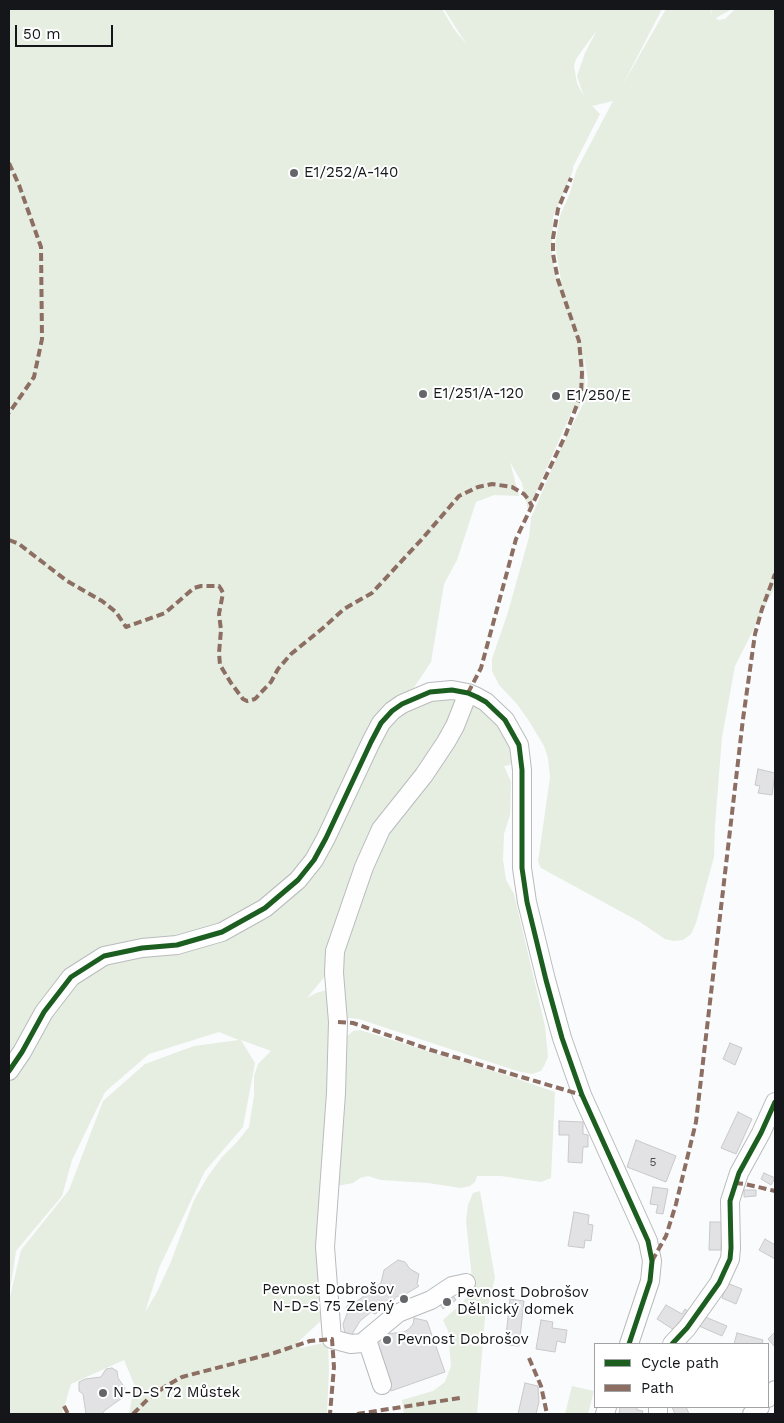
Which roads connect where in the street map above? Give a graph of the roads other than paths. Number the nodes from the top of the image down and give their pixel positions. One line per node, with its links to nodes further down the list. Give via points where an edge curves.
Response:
1 (468, 693): 2 (street, via 452,690 430,692 392,712 371,742 314,860 276,899 253,916 222,932 177,945 104,956 71,978 44,1012); 5 (street, via 446,742 381,829 364,867 335,951 336,1092 325,1247 330,1323 332,1338 351,1344); 6 (street, via 497,711 519,745 522,868 546,980 582,1095 648,1241 652,1261 650,1281)
2 (9, 1071)
3 (775, 1102): 7 (street, via 735,1183 730,1201 730,1259 719,1283)
4 (455, 1280): 5 (street, via 431,1300 398,1313)
5 (367, 1340): 8 (street, via 369,1368)
6 (629, 1343)
7 (673, 1343)
8 (382, 1385)

